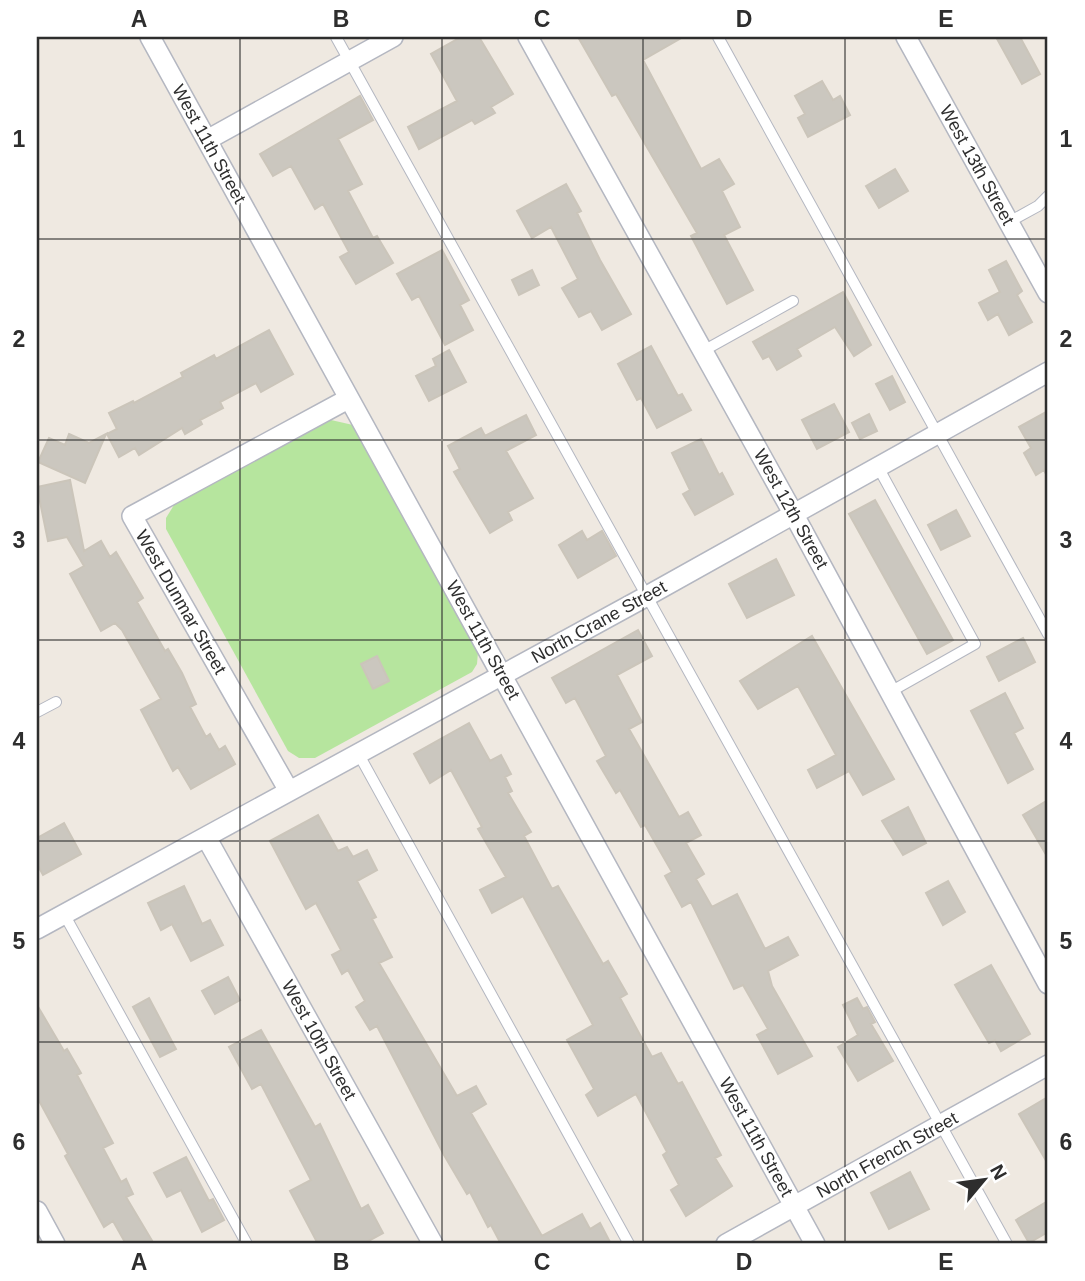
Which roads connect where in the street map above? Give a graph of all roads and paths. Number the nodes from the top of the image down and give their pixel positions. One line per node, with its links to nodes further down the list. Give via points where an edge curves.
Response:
1 (150, 37): 8 (street, West 11th Street)
2 (336, 37): 7 (lane)
3 (393, 37): 7 (street)
4 (528, 37): 13 (street, West 12th Street)
5 (718, 37): 16 (lane)
6 (906, 37): 10 (street, West 13th Street)
7 (349, 61): 8 (street); 19 (lane)
8 (207, 140): 15 (street, West 11th Street)
9 (1048, 196): 10 (lane)
10 (1009, 222): 11 (street, West 13th Street)
11 (1048, 293)
12 (793, 301): 13 (lane)
13 (703, 351): 18 (street, West 12th Street)
14 (1048, 372): 16 (street, North Crane Street)
15 (348, 400): 21 (street, West 11th Street); 26 (street, West Dunmar Street, via 132,516)
16 (938, 434): 17 (street, North Crane Street); 20 (lane)
17 (878, 467): 18 (street, North Crane Street); 22 (lane, via 975,644)
18 (793, 513): 19 (street, North Crane Street); 22 (street, West 12th Street)
19 (647, 596): 21 (street, North Crane Street); 32 (lane)
20 (1048, 634)
21 (502, 675): 25 (street, North Crane Street); 33 (street, West 11th Street)
22 (890, 692): 30 (street, West 12th Street)
23 (56, 702): 24 (lane)
24 (37, 712)
25 (358, 753): 26 (street, North Crane Street); 38 (lane)
26 (289, 791): 27 (street, North Crane Street)
27 (206, 837): 28 (street, North Crane Street); 37 (street, West 10th Street)
28 (64, 914): 29 (street, North Crane Street); 36 (lane)
29 (37, 929)
30 (1048, 984)
31 (1048, 1065): 32 (street, North French Street)
32 (940, 1125): 33 (street, North French Street); 41 (lane)
33 (794, 1206): 39 (street, North French Street); 40 (street, West 11th Street)
34 (37, 1211): 35 (street)
35 (55, 1244)
36 (247, 1244)
37 (433, 1244)
38 (629, 1244)
39 (726, 1244)
40 (815, 1244)
41 (1007, 1244)

